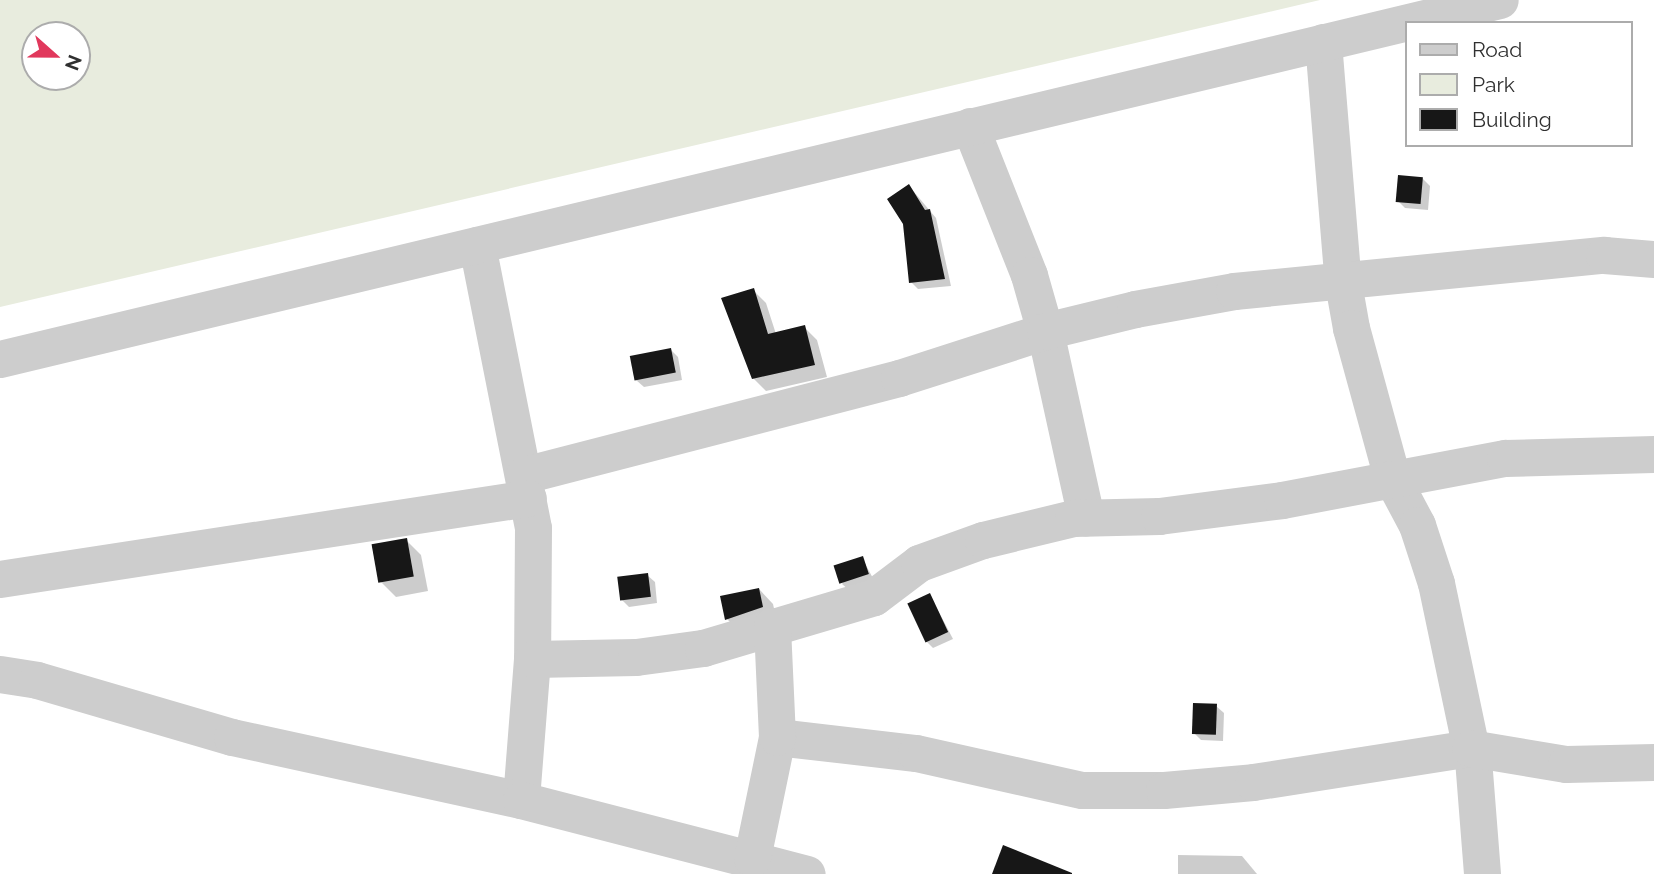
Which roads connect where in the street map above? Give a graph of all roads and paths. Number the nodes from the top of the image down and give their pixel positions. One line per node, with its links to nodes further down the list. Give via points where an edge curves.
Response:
1 (1500, 0): 2 (street)
2 (1412, 21)
3 (1406, 22): 4 (street)
4 (1323, 42): 5 (street); 8 (street)
5 (970, 126): 6 (street); 9 (street, via 1029,275)
6 (477, 245): 10 (street); 13 (street)
7 (1654, 259): 8 (street, via 1604,255)
8 (1343, 283): 9 (street, via 1234,291); 12 (street, via 1364,386)
9 (1045, 331): 13 (street); 14 (street)
10 (0, 359)
11 (1654, 454): 12 (street, via 1505,457)
12 (1392, 478): 14 (street, via 1282,500 1159,516); 20 (street, via 1417,525 1436,583)
13 (526, 486): 15 (street); 17 (street, via 533,528)
14 (1086, 518): 16 (street, via 983,540 919,563 874,597)
15 (0, 579)
16 (772, 626): 17 (street, via 703,648 636,657); 19 (street)
17 (532, 659): 22 (street)
18 (0, 674): 22 (street, via 37,680 232,737)
19 (777, 737): 20 (street, via 916,753 1082,790 1164,790 1253,782); 23 (street)
20 (1470, 748): 21 (street, via 1566,764); 25 (street)
21 (1654, 762)
22 (521, 800): 23 (street)
23 (752, 858): 24 (street)
24 (807, 874)
25 (1482, 874)

